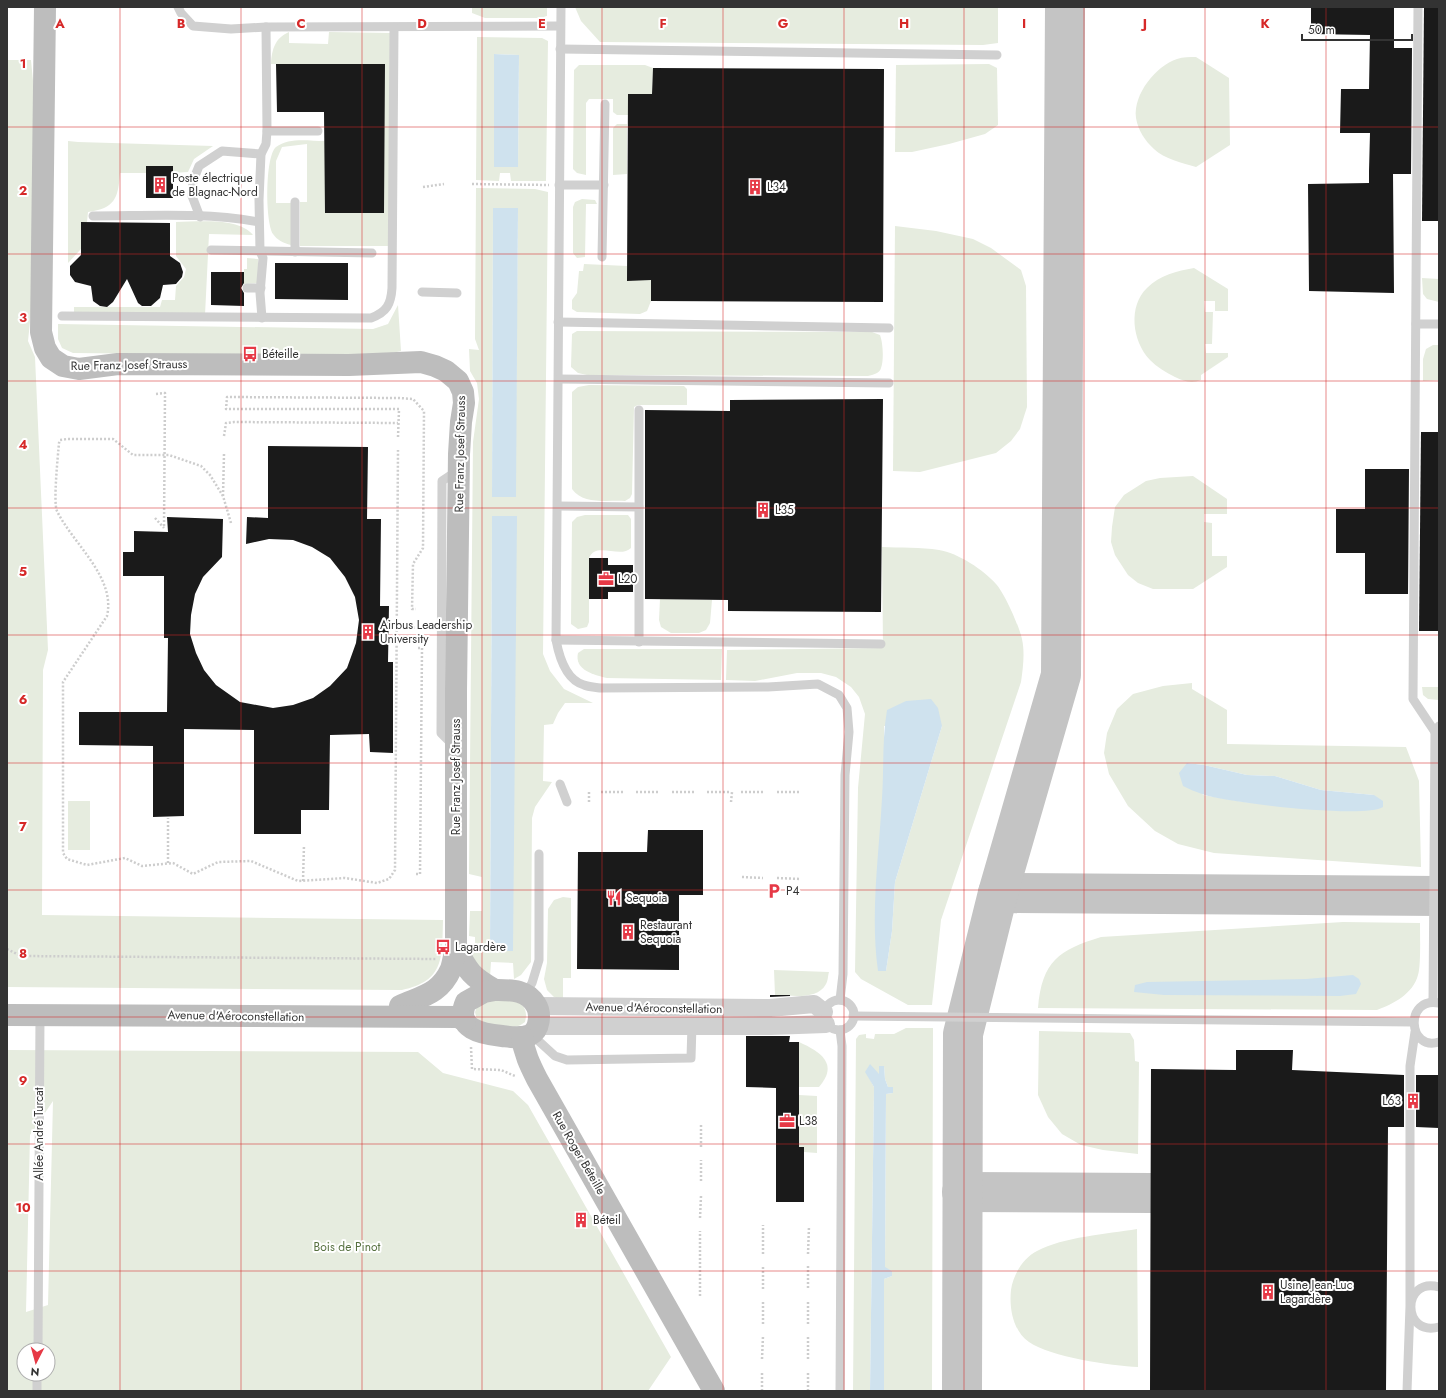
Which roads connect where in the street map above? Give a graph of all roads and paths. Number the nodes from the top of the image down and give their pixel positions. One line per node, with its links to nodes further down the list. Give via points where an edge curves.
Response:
1 (45, 7): 48 (street, Rue Franz Josef Strauss, via 41,332 45,348 51,358 63,366 79,369 118,364 349,365 421,362 446,371 458,381 463,392)
2 (178, 7): 6 (lane, via 193,26 230,29)
3 (560, 7): 5 (lane)
4 (1418, 7): 35 (lane)
5 (560, 26): 7 (lane); 8 (lane)
6 (266, 27): 7 (lane); 12 (lane)
7 (394, 28): 33 (lane, via 391,301 381,314 371,318)
8 (560, 49): 9 (lane); 16 (lane)
9 (997, 55)
10 (605, 104): 17 (lane)
11 (318, 131): 12 (lane)
12 (267, 132): 13 (lane, via 266,144)
13 (261, 154): 21 (lane, via 222,151 199,166 193,181 192,196); 22 (lane)
14 (444, 184): 18 (path)
15 (472, 184): 16 (path)
16 (559, 185): 17 (lane); 34 (lane)
17 (604, 185): 27 (lane)
18 (423, 187)
19 (295, 202): 25 (lane)
20 (93, 216): 21 (lane)
21 (200, 217): 22 (lane, via 238,218)
22 (259, 222): 24 (lane)
23 (211, 250): 24 (lane)
24 (260, 251): 25 (lane); 29 (lane, via 263,258)
25 (295, 252): 26 (lane)
26 (372, 253)
27 (602, 256)
28 (247, 288): 29 (lane)
29 (261, 288): 33 (lane)
30 (422, 292): 31 (lane)
31 (457, 293)
32 (62, 316): 33 (lane)
33 (262, 318)
34 (558, 322): 37 (lane); 38 (lane)
35 (1416, 324): 36 (lane); 62 (lane, via 1413,699)
36 (1439, 324)
37 (889, 328)
38 (559, 379): 39 (lane); 50 (lane)
39 (889, 383)
40 (156, 394): 47 (path, via 165,393)
41 (639, 410): 51 (lane)
42 (398, 423): 43 (path, via 234,422 226,423); 44 (path); 54 (path, via 399,409 226,409 227,397 399,398 413,399 424,411 424,548 413,564 412,609)
43 (224, 436)
44 (398, 437)
45 (398, 450): 56 (path)
46 (224, 454): 49 (path)
47 (165, 456): 49 (path, via 178,457 201,466); 52 (path, via 164,528); 83 (path, via 133,455 112,439 60,440 56,509 105,586 109,607 107,616 63,682 62,853 66,859 87,865 125,858 142,866)
48 (459, 469): 57 (lane, via 442,481); 63 (street, Rue Franz Josef Strauss)
49 (223, 496): 53 (path)
50 (558, 506): 51 (lane); 58 (lane)
51 (639, 507): 59 (lane)
52 (154, 518)
53 (231, 523)
54 (416, 609)
55 (389, 627): 56 (path)
56 (396, 627): 57 (path); 89 (path, via 395,870 389,879 377,883 345,878)
57 (442, 628): 63 (lane, via 441,734)
58 (556, 640): 59 (lane); 93 (lane, via 560,661 568,673 582,685 600,688 768,687 818,684 838,695 847,708 849,732 845,775 843,974)
59 (639, 642): 60 (lane)
60 (881, 644)
61 (416, 648): 84 (path, via 422,648 422,656 420,874)
62 (1437, 729): 95 (lane)
63 (456, 747): 91 (street, Rue Franz Josef Strauss)
64 (560, 784): 77 (lane)
65 (589, 792): 78 (path)
66 (601, 792): 67 (path)
67 (625, 792)
68 (636, 792): 69 (path)
69 (659, 792)
70 (672, 792): 71 (path)
71 (695, 792)
72 (707, 792): 79 (path, via 731,792)
73 (741, 792): 74 (path)
74 (765, 792)
75 (777, 792): 76 (path)
76 (801, 792)
77 (568, 802)
78 (589, 802)
79 (731, 802)
80 (168, 818): 83 (path)
81 (304, 845): 89 (path)
82 (540, 854): 103 (lane, via 539,960 534,977)
83 (168, 863): 89 (path, via 193,874 218,862 251,861)
84 (416, 874)
85 (742, 877): 86 (path)
86 (763, 878)
87 (777, 878): 88 (path)
88 (800, 879)
89 (303, 881)
90 (7, 949): 91 (path, via 21,956)
91 (450, 956): 92 (street, Rue Franz Josef Strauss, via 480,982); 96 (street, via 451,968 439,989); 98 (street)
92 (495, 990): 98 (street, via 479,994); 103 (street, via 516,991)
93 (840, 1000): 101 (lane, via 849,1004); 104 (lane, via 831,1002)
94 (7, 1003): 96 (street, Avenue d'Aéroconstellation)
95 (1436, 1003): 105 (lane, via 1424,1005 1416,1012)
96 (400, 1006): 98 (street, Avenue d'Aéroconstellation)
97 (575, 1007): 102 (street, Avenue d'Aéroconstellation); 103 (street, Avenue d'Aéroconstellation); 106 (lane, via 609,1019 682,1020)
98 (465, 1009): 99 (street, Avenue d'Aéroconstellation, via 458,1017); 103 (street, via 470,1028 482,1034)
99 (40, 1014): 100 (street, Avenue d'Aéroconstellation); 136 (lane, Allée André Turcat)
100 (7, 1016)
101 (853, 1016): 104 (lane, via 850,1024); 105 (lane)
102 (770, 1017): 104 (street); 106 (street, Avenue d'Aéroconstellation)
103 (531, 1019): 106 (street, Avenue d'Aéroconstellation); 106 (lane, via 555,1056 567,1060 691,1058); 141 (street, Rue Roger Béteille, via 525,1055)
104 (830, 1022): 144 (lane, via 842,1046)
105 (1413, 1022): 107 (lane)
106 (692, 1025)
107 (1415, 1032): 108 (lane, via 1422,1040 1433,1044); 130 (lane, via 1410,1066)
108 (1439, 1042)
109 (471, 1044): 110 (path, via 472,1069 501,1070 511,1073)
110 (518, 1079)
111 (701, 1125): 112 (path)
112 (701, 1147)
113 (701, 1160): 114 (path)
114 (701, 1181)
115 (701, 1196): 116 (path)
116 (700, 1218)
117 (763, 1225): 120 (path)
118 (808, 1226): 121 (path)
119 (700, 1231): 127 (path)
120 (763, 1254)
121 (808, 1254)
122 (808, 1266): 126 (path)
123 (763, 1267): 125 (path)
124 (1439, 1287): 130 (lane, via 1432,1285 1420,1288 1413,1295)
125 (763, 1289)
126 (808, 1289)
127 (700, 1296)
128 (763, 1301): 131 (path)
129 (808, 1302): 132 (path)
130 (1410, 1306): 133 (lane, via 1414,1321 1422,1327); 145 (lane)
131 (763, 1324)
132 (808, 1324)
133 (1439, 1327)
134 (763, 1336): 137 (path)
135 (808, 1338): 138 (path)
136 (38, 1342)
137 (762, 1359)
138 (808, 1359)
139 (762, 1372): 142 (path)
140 (808, 1373): 143 (path)
141 (714, 1391)
142 (762, 1391)
143 (808, 1391)
144 (840, 1391)
145 (1407, 1391)

